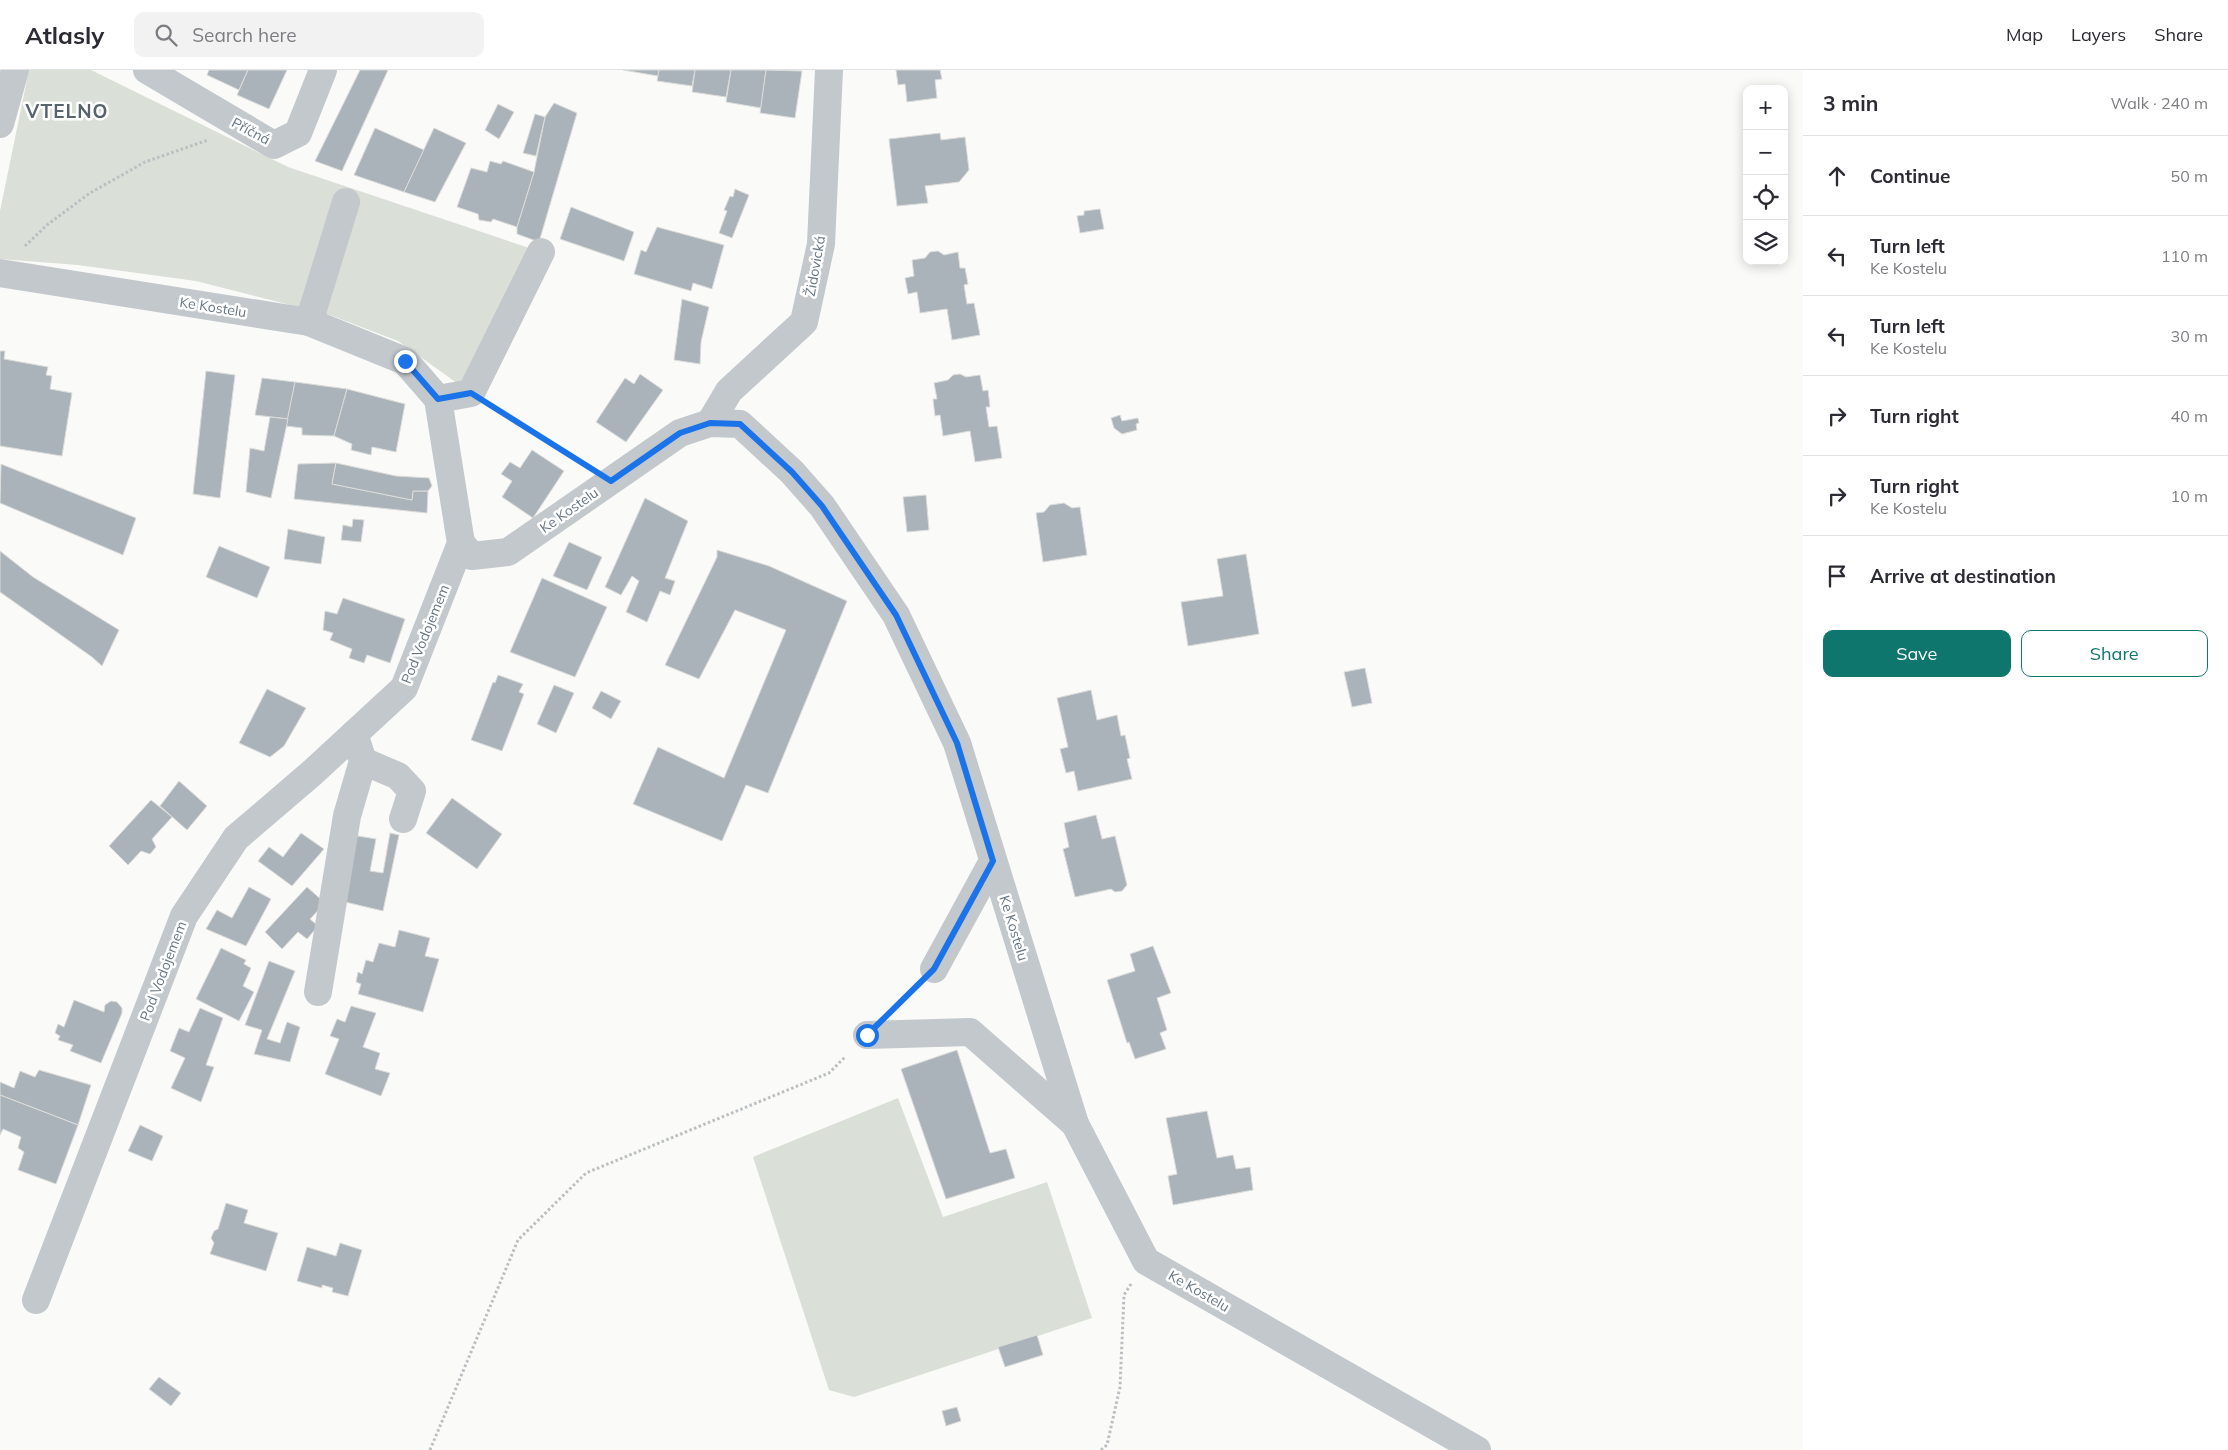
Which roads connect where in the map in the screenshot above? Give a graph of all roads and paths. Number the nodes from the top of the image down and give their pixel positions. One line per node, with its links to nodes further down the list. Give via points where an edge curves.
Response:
1 (15, 70): 5 (street)
2 (147, 70): 6 (street, Příčná)
3 (323, 70): 6 (street, Příčná, via 298,133 274,145)
4 (829, 70): 14 (street, Židovická, via 821,244 804,322 729,391)
5 (0, 124)
6 (242, 128): 8 (path, via 138,166 90,193 47,225)
7 (346, 202): 11 (street)
8 (20, 251)
9 (541, 252): 12 (street)
10 (0, 272): 11 (street, Ke Kostelu)
11 (309, 322): 13 (street, Ke Kostelu, via 405,361)
12 (471, 393): 13 (street); 15 (path)
13 (438, 399): 16 (street)
14 (710, 423): 15 (street, Ke Kostelu, via 680,433); 20 (street, Ke Kostelu, via 740,424 792,472 822,506 896,615 957,743)
15 (611, 481): 16 (street, Ke Kostelu, via 508,552 472,556)
16 (461, 543): 17 (street, Pod Vodojemem, via 404,688)
17 (354, 734): 18 (street); 26 (street, Pod Vodojemem, via 236,838 184,916)
18 (363, 761): 19 (street, via 398,776 412,791); 22 (street, via 347,816)
19 (403, 819)
20 (993, 861): 21 (street); 24 (street, Ke Kostelu)
21 (934, 969): 23 (path)
22 (318, 992)
23 (867, 1035): 24 (street, via 970,1032); 27 (path, via 829,1073 586,1173 518,1240)
24 (1075, 1124): 25 (street, Ke Kostelu)
25 (1146, 1261): 28 (path, via 1124,1295 1120,1387 1107,1445); 29 (street, Ke Kostelu)
26 (36, 1300)
27 (430, 1450)
28 (1101, 1450)
29 (1477, 1450)

